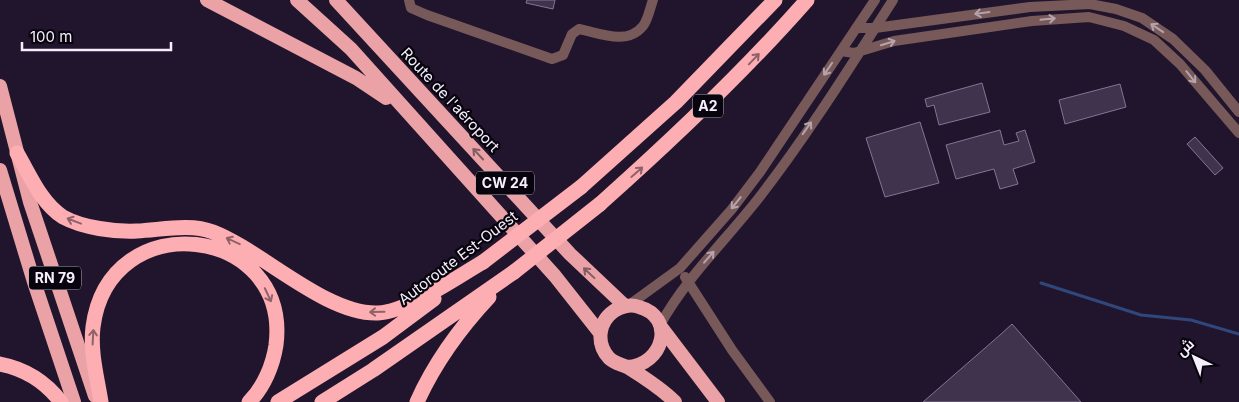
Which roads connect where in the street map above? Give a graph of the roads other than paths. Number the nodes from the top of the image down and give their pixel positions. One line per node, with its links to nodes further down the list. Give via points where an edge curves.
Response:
1 (207, 0): 18 (highway, via 375,88)
2 (297, 0): 18 (highway, CW 24, via 334,32)
3 (326, 0): 15 (highway)
4 (336, 0): 15 (highway, Route de l'aéroport / CW 24)
5 (409, 0): 6 (street, via 412,8 427,16 552,59 563,55 572,34 579,29 624,38 635,33 644,26)
6 (653, 0)
7 (775, 0): 22 (highway, Autoroute Est-Ouest / A2, bridge, via 676,102 581,187)
8 (807, 0): 24 (highway, A2, one-way to 8, bridge, via 600,204 712,102)
9 (875, 0): 11 (street)
10 (892, 0): 12 (street)
11 (856, 28): 12 (street); 13 (street)
12 (875, 28): 14 (street); 17 (street, one-way to 12, via 1205,70 1173,39 1142,18 1116,9 1090,4 1030,7)
13 (841, 51): 14 (street); 23 (street, one-way to 23, via 747,190)
14 (860, 52): 19 (street, one-way to 19, via 901,40 1032,21 1089,17 1124,26 1154,40 1180,64); 25 (street, one-way to 14, via 759,197)
15 (387, 57): 26 (highway, Route de l'aéroport / CW 24, one-way to 15, via 570,254)
16 (0, 86): 20 (highway, RN 79)
17 (1239, 112)
18 (423, 129): 28 (highway, CW 24, via 555,276)
19 (1239, 133)
20 (17, 153): 22 (highway, one-way to 20, via 399,308 378,313 356,310 334,303 239,243 210,231 177,228 135,231 78,223 63,216 40,195); 33 (highway, RN 79, via 30,202)
21 (0, 170): 32 (highway, RN 79)
22 (483, 262): 36 (highway, Autoroute Est-Ouest / A2, via 382,337)
23 (680, 268): 25 (street); 26 (street)
24 (514, 272): 37 (highway, A2); 38 (highway, via 456,334)
25 (688, 281): 27 (street); 41 (street)
26 (627, 306): 27 (highway, via 651,312); 28 (highway, via 608,316)
27 (660, 326): 30 (highway, via 662,337 654,356 647,363); 40 (highway)
28 (600, 333): 30 (highway, via 604,351 610,359)
29 (0, 364): 31 (highway, via 28,373 44,383)
30 (627, 367): 39 (highway)
31 (61, 402)
32 (74, 402)
33 (97, 402)
34 (101, 402): 35 (highway, one-way to 35, via 92,351 93,327 108,284 138,256 174,244 193,243 213,246 247,266 270,296 277,336 274,355 266,377)
35 (249, 402)
36 (278, 402)
37 (322, 402)
38 (416, 402)
39 (675, 402)
40 (718, 402)
41 (770, 402)

